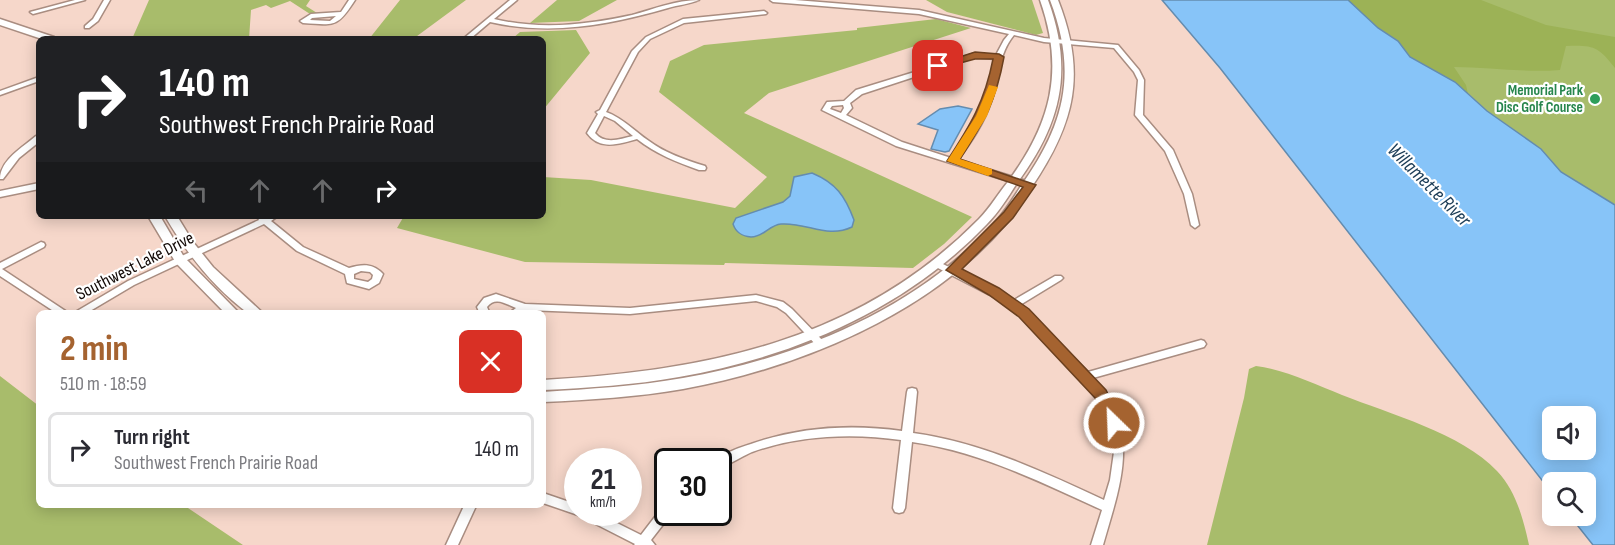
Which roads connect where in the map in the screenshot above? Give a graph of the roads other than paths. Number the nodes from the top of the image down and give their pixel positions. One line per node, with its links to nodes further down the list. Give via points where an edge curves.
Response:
1 (82, 0): 12 (street)
2 (107, 0): 18 (street, via 96,20)
3 (352, 0): 14 (street)
4 (514, 0): 16 (street)
5 (696, 0): 10 (street)
6 (773, 0): 11 (street)
7 (870, 0): 11 (street)
8 (1044, 0): 24 (street)
9 (1054, 0): 24 (street)
10 (687, 1): 15 (street); 16 (street, via 636,16 584,25 533,27)
11 (873, 8): 20 (street, via 928,13)
12 (33, 12)
13 (764, 12): 15 (street)
14 (343, 14): 14 (street, via 311,16 303,21 331,23)
15 (697, 18): 29 (street, via 666,27 640,44)
16 (488, 20): 22 (street)
17 (0, 22): 21 (street)
18 (87, 27)
19 (0, 29): 23 (street)
20 (1013, 33): 24 (street); 25 (street)
21 (42, 36)
22 (469, 36)
23 (36, 40)
24 (1064, 43): 36 (street, via 1047,124); 37 (street, via 1071,67 1062,121); 44 (street, via 1116,46 1137,71 1139,115 1168,150 1188,194)
25 (999, 57): 28 (street, via 960,59 859,92); 33 (street, via 982,116)
26 (36, 80): 27 (street)
27 (0, 93)
28 (846, 103): 30 (street, via 848,108); 30 (street, via 826,107 832,114)
29 (600, 112): 31 (street, via 628,125); 31 (street, via 592,128 593,138 610,142)
30 (842, 116): 33 (street, via 892,141)
31 (638, 137): 34 (street, via 659,151)
32 (36, 140): 35 (street, via 16,156)
33 (953, 161): 36 (street)
34 (702, 168)
35 (0, 177)
36 (1016, 181): 37 (street); 48 (street, via 993,211)
37 (1030, 185): 50 (street, via 1008,215)
38 (36, 187): 39 (street)
39 (0, 194)
40 (156, 219): 47 (street)
41 (173, 219): 46 (street)
42 (260, 219): 46 (street, Southwest Lake Drive)
43 (263, 219): 51 (street, via 300,249)
44 (1195, 225)
45 (41, 245): 49 (street)
46 (193, 255): 47 (street, Southwest Lake Drive); 58 (street, via 219,283)
47 (180, 260): 56 (street, Southwest Lake Drive); 57 (street)
48 (938, 264): 50 (street); 61 (street)
49 (0, 270): 55 (street)
50 (952, 270): 53 (street); 61 (street, via 890,311)
51 (349, 272)
52 (1058, 278): 53 (street)
53 (1014, 304): 63 (street)
54 (525, 307): 59 (street, via 496,297 487,300); 60 (street); 61 (street, via 630,311 756,298 780,304)
55 (60, 310)
56 (83, 310)
57 (230, 310)
58 (253, 310)
59 (483, 310)
60 (519, 310)
61 (816, 339): 64 (street, via 672,374 595,384); 66 (street, via 762,365 676,386)
62 (1201, 344): 63 (street)
63 (1086, 376): 71 (street, via 1111,413 1119,452)
64 (546, 385)
65 (912, 392): 67 (street)
66 (546, 397)
67 (906, 435): 68 (street, via 813,434 760,445); 71 (street, via 1000,459); 73 (street)
68 (732, 458)
69 (546, 499): 70 (street)
70 (564, 505)
71 (1108, 507): 78 (street)
72 (469, 508): 77 (street)
73 (899, 508)
74 (610, 526): 76 (street)
75 (656, 526): 76 (street)
76 (644, 544)
77 (453, 545)
78 (1097, 545)

